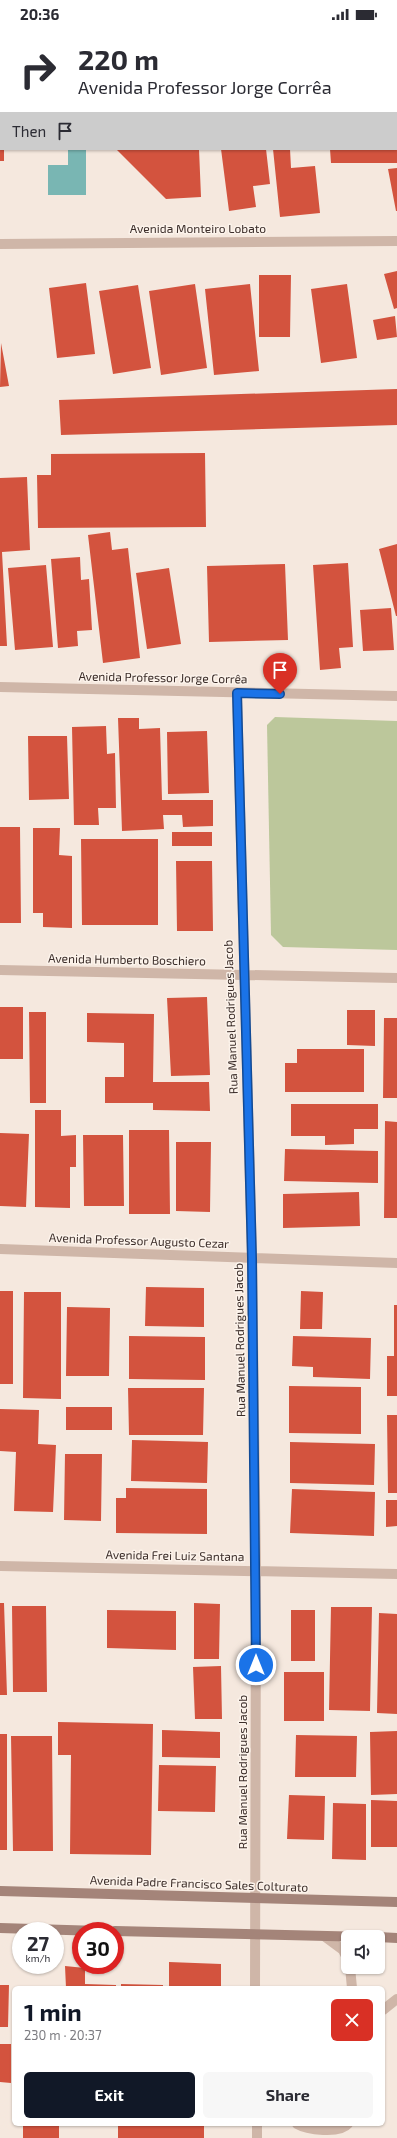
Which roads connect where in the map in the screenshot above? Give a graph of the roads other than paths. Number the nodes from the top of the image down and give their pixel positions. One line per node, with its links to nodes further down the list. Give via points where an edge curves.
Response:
1 (397, 241): 2 (street, Avenida Monteiro Lobato)
2 (0, 244)
3 (0, 687): 4 (street, Avenida Professor Jorge Corrêa)
4 (237, 693): 5 (street, Avenida Professor Jorge Corrêa); 7 (street, Rua Manuel Rodrigues Jacob)
5 (397, 696)
6 (0, 970): 7 (street, Avenida Humberto Boschiero)
7 (243, 975): 8 (street, Avenida Humberto Boschiero); 10 (street, Rua Manuel Rodrigues Jacob)
8 (397, 978)
9 (0, 1249): 10 (street, Avenida Professor Augusto Cezar)
10 (252, 1258): 11 (street, Avenida Professor Augusto Cezar); 13 (street, Rua Manuel Rodrigues Jacob)
11 (397, 1262)
12 (0, 1566): 13 (street, Avenida Frei Luiz Santana)
13 (256, 1571): 14 (street, Avenida Frei Luiz Santana); 16 (street, Rua Manuel Rodrigues Jacob)
14 (397, 1574)
15 (0, 1890): 16 (main road, Avenida Padre Francisco Sales Colturato)
16 (256, 1899): 17 (main road, Avenida Padre Francisco Sales Colturato); 21 (street, Rua Manuel Rodrigues Jacob)
17 (397, 1902)
18 (0, 1928): 19 (main road)
19 (72, 1930)
20 (124, 1931): 21 (main road)
21 (254, 1935): 22 (main road); 28 (street, Rua Manuel Rodrigues Jacob)
22 (324, 1936): 23 (main road); 26 (street)
23 (341, 1936)
24 (385, 1937): 25 (main road)
25 (397, 1938)
26 (341, 1949)
27 (351, 1974): 29 (street)
28 (255, 1986)
29 (352, 1986)
30 (397, 1998): 31 (street)
31 (385, 2008)
32 (257, 2126): 35 (street)
33 (300, 2126): 34 (street, via 337,2130)
34 (344, 2126)
35 (257, 2138)

